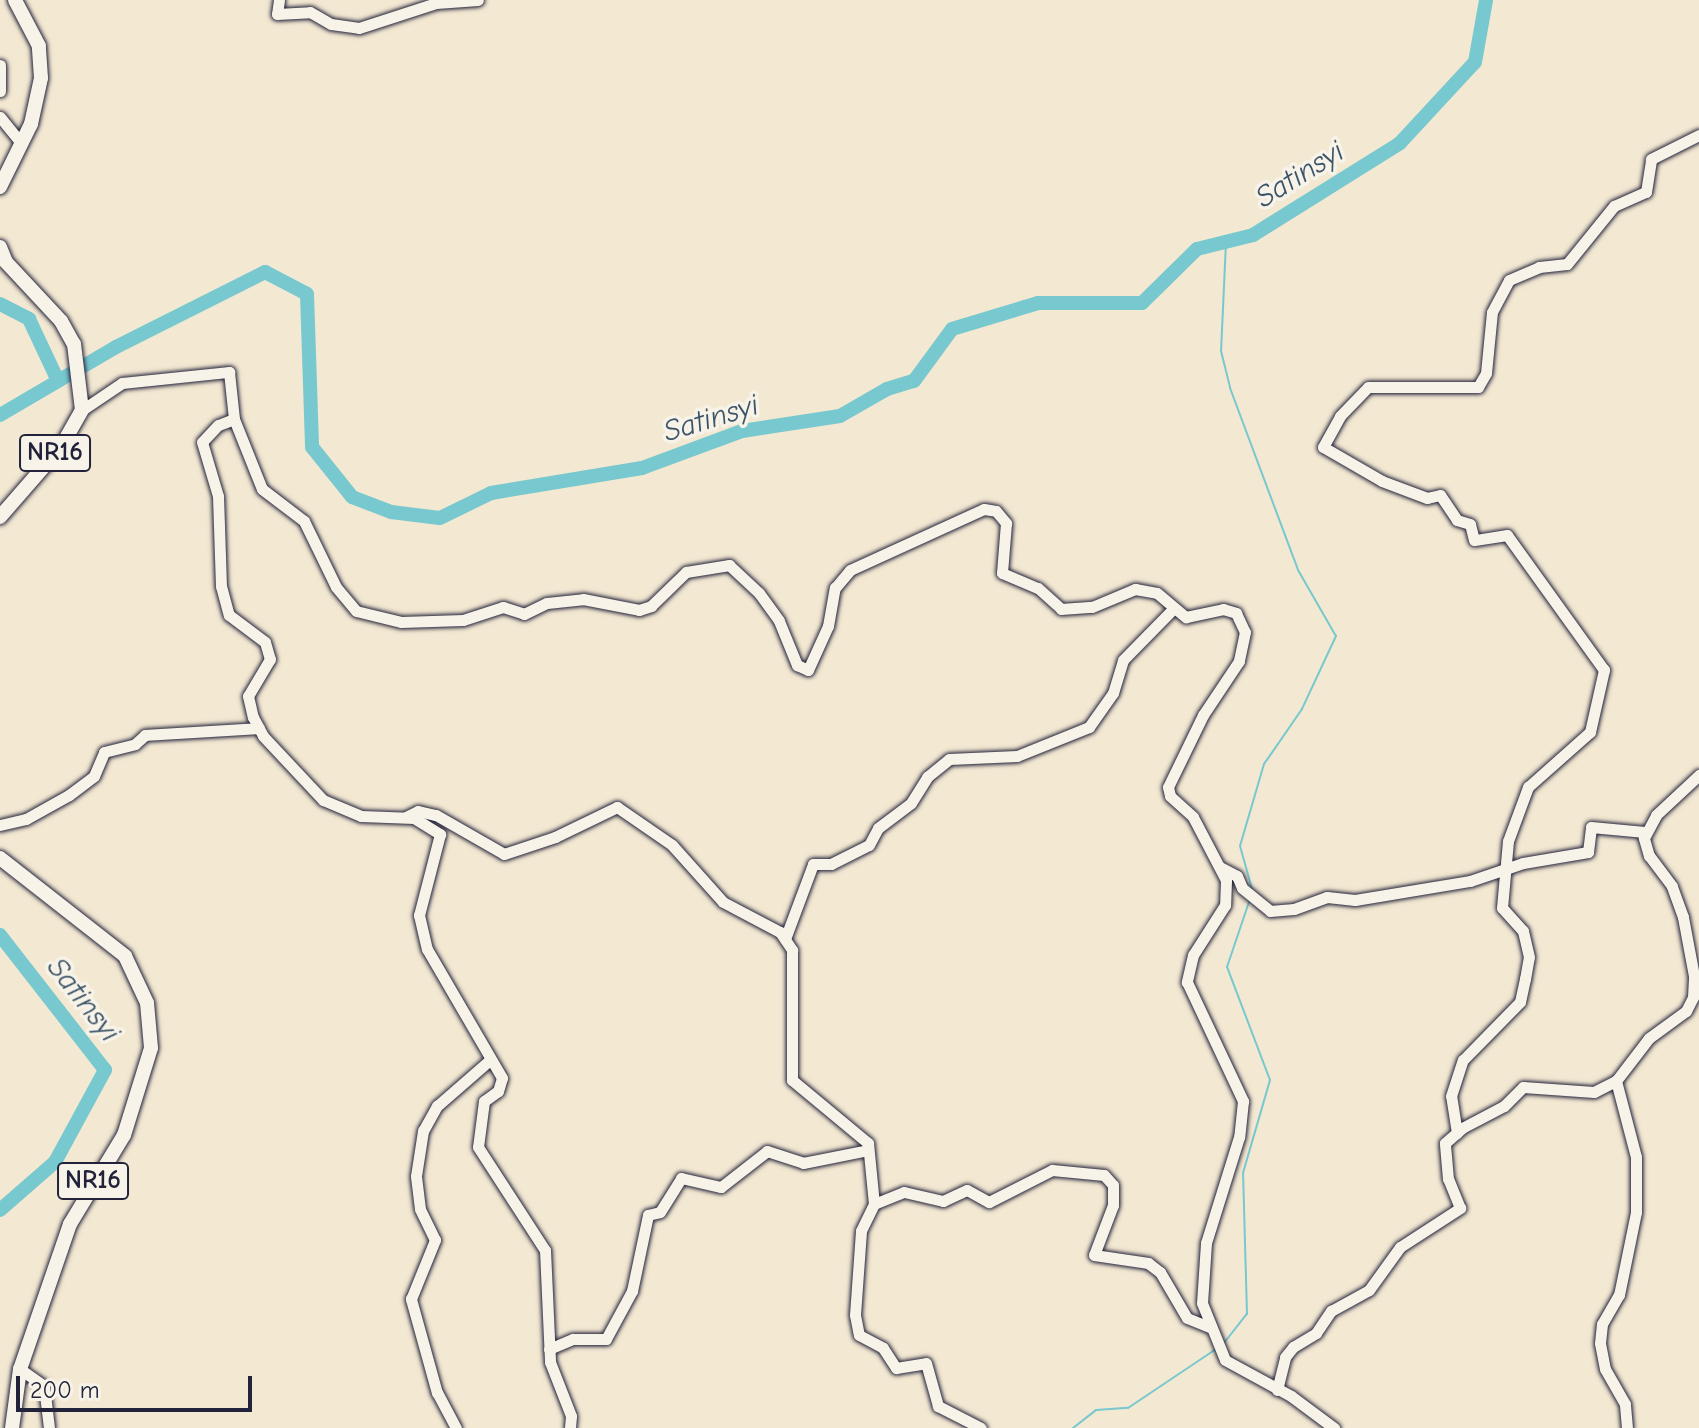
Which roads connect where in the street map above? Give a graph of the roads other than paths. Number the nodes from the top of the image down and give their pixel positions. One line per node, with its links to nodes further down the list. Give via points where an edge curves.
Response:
1 (15, 0): 8 (main road, via 42,58 38,103)
2 (279, 0): 3 (street, via 277,14 310,12 331,24 359,28 436,3)
3 (478, 0)
4 (0, 65): 5 (street)
5 (0, 91)
6 (0, 117): 8 (street)
7 (1699, 135): 22 (street, via 1651,159 1646,192 1614,206 1567,264 1539,267 1509,280 1492,312 1486,373 1478,387 1368,387 1340,416 1323,447 1382,481 1427,498 1440,495 1457,520 1470,524 1474,540 1507,535 1604,670 1590,732 1528,787 1508,841)
8 (21, 143): 9 (main road)
9 (0, 187)
10 (0, 247): 11 (main road, NR16, via 27,289 64,327 81,376)
11 (82, 410): 12 (street, via 122,383 227,371 233,383); 13 (main road, NR16, via 61,447)
12 (234, 419): 14 (street, via 262,489 304,521 336,587 356,611 378,617 463,620 489,610 524,614 547,603 583,599 639,610 651,606 684,573 722,565 737,570 753,586 779,621 797,665 807,670 824,639 835,588 850,570 984,509 996,511 1006,523 1002,573 1036,587 1061,609 1092,607 1129,589 1154,592); 15 (street, via 218,425 202,442 218,496 221,586 229,615 265,642 270,659 248,696)
13 (0, 517)
14 (1173, 609): 21 (street, via 1191,618 1229,609 1245,632 1238,665 1206,710 1168,787 1170,796 1191,813); 23 (street, via 1123,660 1113,693 1089,727 1017,756 949,759 927,777 911,803 878,828 869,845 831,864 813,864)
15 (259, 728): 17 (street, via 323,800 361,816); 18 (street, via 145,735 135,744 104,752 94,776 69,795 26,819)
16 (1699, 775): 19 (street, via 1670,799)
17 (404, 818): 23 (street, via 418,811 436,815 504,854 617,807 672,845 723,902 756,915); 24 (street, via 440,834 419,915 424,938 439,976 461,1004)
18 (0, 825)
19 (1645, 832): 22 (street, via 1591,827 1588,852); 25 (street, via 1646,850 1675,892 1695,983 1686,1011 1649,1038)
20 (0, 858): 31 (main road, NR16, via 125,956 151,1024 151,1048 136,1106 70,1224)
21 (1219, 867): 22 (street, via 1237,876 1242,888 1270,911 1327,897 1355,900 1470,881); 29 (street, via 1226,880 1225,905 1186,973 1191,998 1243,1101 1239,1137 1204,1254 1202,1303)
22 (1507, 867): 26 (street, via 1502,908 1523,931 1529,957 1525,979 1520,1002 1463,1060 1451,1096)
23 (785, 939): 27 (street, via 792,950 792,1080 811,1101 868,1143)
24 (490, 1060): 30 (street, via 502,1078 498,1091 484,1101 478,1147 545,1250); 35 (street, via 437,1106 423,1131 416,1176 420,1209 435,1240 411,1299 437,1393)
25 (1616, 1081): 26 (street, via 1594,1092 1523,1087 1504,1106); 39 (street, via 1636,1157 1636,1212 1619,1295 1602,1324 1600,1343 1605,1369 1625,1404)
26 (1457, 1133): 32 (street, via 1445,1143 1460,1208 1400,1247 1369,1290 1331,1311 1316,1333 1293,1347 1285,1357)
27 (868, 1150): 28 (street); 30 (street, via 803,1163 767,1151 721,1187 705,1188 681,1178 660,1212 648,1215 632,1291 606,1339 573,1339)
28 (874, 1204): 29 (street, via 904,1192 943,1201 967,1190 989,1202 1052,1170 1104,1175 1113,1185 1113,1205 1094,1255 1148,1263 1187,1318); 37 (street, via 861,1231 855,1315 859,1335 883,1348 896,1368 926,1363 938,1406)
29 (1209, 1327): 32 (street, via 1225,1360)
30 (549, 1349): 36 (street, via 558,1390 571,1416)
31 (20, 1369): 33 (main road, NR16); 34 (street, via 44,1386)
32 (1277, 1390): 38 (street)
33 (12, 1428)
34 (49, 1428)
35 (456, 1428)
36 (570, 1428)
37 (981, 1428)
38 (1334, 1428)
39 (1627, 1428)

